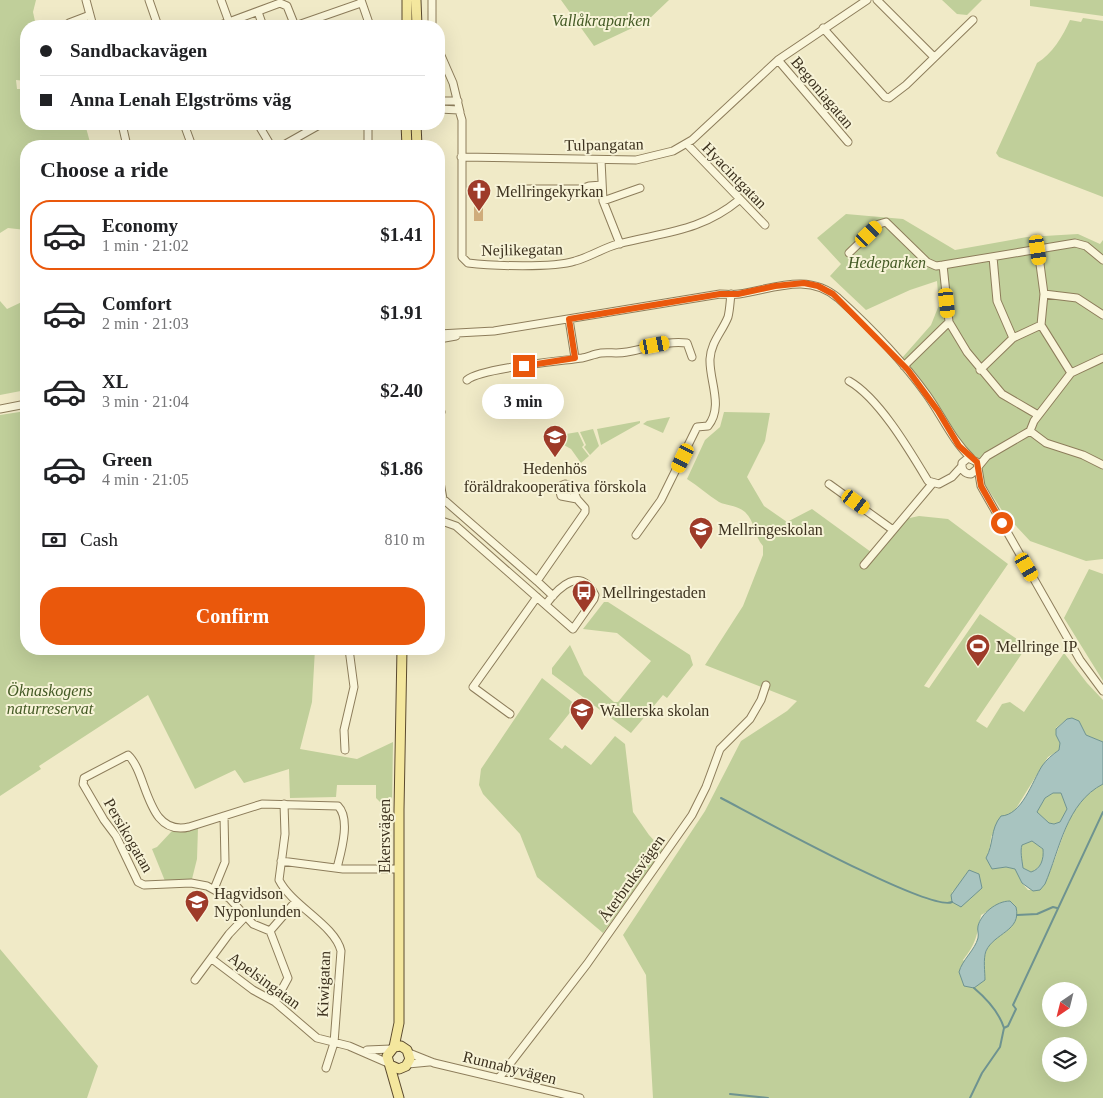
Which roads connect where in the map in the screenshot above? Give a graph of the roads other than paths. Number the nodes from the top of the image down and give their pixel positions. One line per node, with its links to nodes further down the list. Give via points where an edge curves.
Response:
1 (86, 0): 11 (street)
2 (149, 0): 14 (street)
3 (221, 0): 15 (street)
4 (407, 0): 21 (main road)
5 (416, 0): 22 (main road)
6 (432, 0): 23 (street)
7 (866, 0): 25 (street, Tulpangatan)
8 (877, 0): 26 (street)
9 (361, 1): 19 (street); 20 (street)
10 (258, 12): 16 (street); 17 (street); 18 (street, via 283,3)
11 (90, 15): 12 (street); 13 (street)
12 (77, 20)
13 (91, 20)
14 (156, 20)
15 (228, 20)
16 (235, 20)
17 (261, 20)
18 (293, 20)
19 (311, 20)
20 (368, 20)
21 (407, 20)
22 (416, 20)
23 (432, 20)
24 (973, 20): 26 (street)
25 (822, 28): 26 (street, via 885,98 894,97); 27 (street, Tulpangatan)
26 (934, 57)
27 (778, 60): 34 (street, Begoniagatan); 35 (street, Tulpangatan)
28 (445, 67): 30 (street, Nejlikegatan)
29 (445, 102): 30 (street)
30 (459, 105): 31 (street); 36 (street, Nejlikegatan)
31 (445, 108)
32 (310, 130): 33 (street)
33 (293, 140)
34 (848, 142)
35 (687, 144): 37 (street, Tulpangatan, via 651,158); 41 (street, Hyacintgatan)
36 (461, 157): 37 (street, Tulpangatan); 44 (street, Nejlikegatan, via 462,257 468,263 562,264)
37 (601, 160): 38 (street)
38 (602, 185): 40 (street, via 581,189); 42 (street)
39 (640, 188): 42 (street)
40 (520, 189)
41 (739, 200): 43 (street, Hyacintgatan); 44 (street, Nejlikegatan, via 721,214 688,228)
42 (603, 201): 44 (street)
43 (764, 225)
44 (620, 244)
45 (1038, 250): 47 (street); 48 (street, via 1080,243); 51 (street)
46 (849, 253): 49 (street, via 879,224 886,222 927,262)
47 (993, 257): 49 (street); 59 (street, via 997,301)
48 (1103, 260)
49 (943, 265): 54 (street)
50 (731, 294): 53 (street); 63 (street, via 795,283 818,286 838,298); 85 (street, via 729,314 716,336 710,356 716,406 714,416 708,426 697,427 661,500)
51 (1044, 294): 52 (street, via 1077,298); 55 (street)
52 (1103, 315)
53 (569, 319): 57 (street); 61 (street)
54 (949, 322): 63 (street); 64 (street)
55 (1041, 325): 59 (street); 65 (street)
56 (445, 335): 57 (street)
57 (450, 335): 58 (street)
58 (445, 337)
59 (1013, 338): 64 (street)
60 (692, 357): 61 (street, via 689,344 668,342 630,352)
61 (575, 358): 66 (street, via 506,368)
62 (1103, 358): 65 (street)
63 (904, 366): 72 (street)
64 (980, 370): 70 (street, via 1002,394)
65 (1071, 373): 70 (street)
66 (467, 380)
67 (849, 381): 79 (street, via 864,392 900,436)
68 (20, 405): 69 (street)
69 (0, 409)
70 (1038, 415): 71 (street)
71 (1030, 431): 73 (street); 75 (street, via 1046,443)
72 (959, 446): 74 (street); 77 (street)
73 (988, 456): 74 (street); 76 (street)
74 (972, 458): 76 (street); 77 (street, via 966,459)
75 (1103, 465)
76 (977, 468): 77 (street); 80 (street)
77 (965, 469): 79 (street, via 939,484); 80 (street)
78 (829, 484): 84 (street)
79 (932, 484): 84 (street)
80 (981, 486): 94 (street, via 1080,660)
81 (577, 499): 87 (street, via 585,512)
82 (445, 501): 87 (street)
83 (445, 522): 89 (street, via 456,526)
84 (893, 530): 86 (street)
85 (636, 535)
86 (864, 565)
87 (537, 581): 88 (street)
88 (553, 596): 90 (street); 90 (street, via 563,585 578,580 586,583 595,595 573,629)
89 (537, 597): 90 (street); 95 (street, via 473,687)
90 (546, 604)
91 (350, 655): 96 (street, via 354,687 344,730)
92 (402, 655): 101 (main road, Ekersvägen)
93 (766, 685): 118 (street, Återbruksvägen, via 750,719 720,749 692,815 587,964)
94 (1103, 691)
95 (510, 714)
96 (345, 750)
97 (284, 804): 98 (street, via 262,804); 99 (street, Kiwigatan); 100 (street, via 340,807 345,835)
98 (224, 816): 102 (street, via 225,862); 102 (street, Persikogatan, via 186,828 170,825 152,808 128,755 85,777 83,784 116,836 138,882 144,885 192,883)
99 (281, 861): 100 (street); 103 (street, Kiwigatan, via 279,880)
100 (337, 868): 101 (street)
101 (399, 869): 109 (main road, Ekersvägen)
102 (214, 889): 104 (street, Persikogatan, via 229,898)
103 (296, 901): 105 (street); 110 (street, Kiwigatan, via 333,936 340,948)
104 (246, 916): 105 (street, Persikogatan, via 253,924); 106 (street)
105 (270, 931): 108 (street, via 288,978)
106 (212, 959): 107 (street); 108 (street, Apelsingatan)
107 (195, 980)
108 (275, 1002): 110 (street, Apelsingatan, via 317,1038)
109 (399, 1023): 112 (main road, Ekersvägen); 113 (main road, Ekersvägen)
110 (334, 1043): 111 (street, Apelsingatan); 117 (street, Kiwigatan)
111 (354, 1048): 112 (street, Apelsingatan, via 374,1051); 115 (street, Apelsingatan, via 382,1058)
112 (393, 1048): 113 (main road, via 401,1046); 115 (main road, via 387,1056)
113 (408, 1051): 114 (street, Runnabyvägen); 116 (main road)
114 (434, 1062): 116 (street, Runnabyvägen); 118 (street, Runnabyvägen)
115 (389, 1064): 116 (main road, via 396,1068); 119 (main road)
116 (405, 1066): 119 (main road)
117 (326, 1068)
118 (499, 1078): 120 (street, Runnabyvägen)
119 (399, 1098)
120 (580, 1098)

